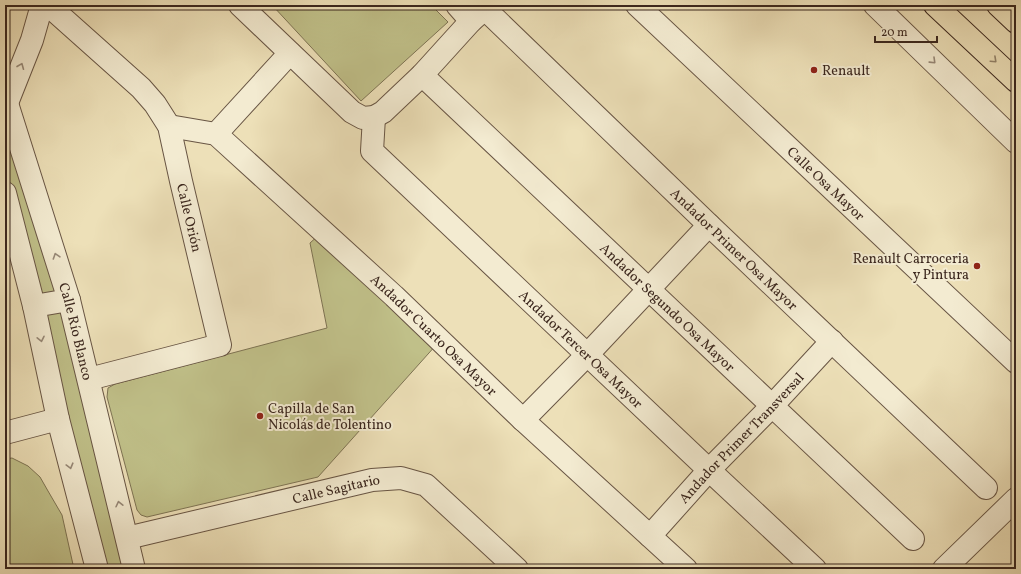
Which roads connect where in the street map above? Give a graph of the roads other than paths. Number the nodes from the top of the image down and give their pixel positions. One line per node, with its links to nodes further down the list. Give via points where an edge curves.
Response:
1 (42, 5): 13 (street, one-way to 1, via 32,40)
2 (48, 5): 15 (street, Calle Orión, via 141,88)
3 (240, 5): 10 (street)
4 (636, 5): 25 (street, Calle Osa Mayor)
5 (875, 5): 17 (street, one-way to 17)
6 (935, 5): 12 (main road, one-way to 12)
7 (998, 5): 9 (main road)
8 (475, 10): 11 (street); 19 (street, Andador Primer Osa Mayor)
9 (1016, 22)
10 (290, 53): 14 (street, via 352,112 363,118); 16 (street)
11 (422, 75): 14 (street, via 383,112); 20 (street, Andador Segundo Osa Mayor)
12 (1016, 81)
13 (6, 100): 21 (street, Calle Río Blanco, one-way to 13)
14 (374, 117): 24 (street, Andador Tercer Osa Mayor, via 372,151)
15 (169, 126): 16 (street); 26 (street, Calle Orión, via 220,345)
16 (216, 134): 29 (street, Andador Cuarto Osa Mayor, via 394,296)
17 (1016, 142)
18 (5, 193): 22 (street)
19 (709, 225): 20 (street); 23 (street, Andador Primer Osa Mayor)
20 (648, 289): 24 (street); 27 (street, Andador Segundo Osa Mayor)
21 (69, 300): 22 (street); 26 (street, Calle Río Blanco)
22 (34, 306): 28 (street, one-way to 28)
23 (832, 341): 27 (street, Andador Primer Transversal); 32 (street, Andador Primer Osa Mayor)
24 (587, 355): 29 (street); 31 (street, Andador Tercer Osa Mayor)
25 (1016, 362)
26 (89, 379): 35 (street, Calle Río Blanco, one-way to 26)
27 (771, 407): 31 (street, Andador Primer Transversal); 36 (street, Andador Segundo Osa Mayor)
28 (58, 419): 30 (street); 37 (street, one-way to 37)
29 (523, 420): 34 (street, Andador Cuarto Osa Mayor)
30 (5, 433)
31 (709, 470): 34 (street, Andador Primer Transversal); 41 (street, Andador Tercer Osa Mayor)
32 (986, 488)
33 (1016, 499): 42 (street)
34 (650, 536): 40 (street, Andador Cuarto Osa Mayor)
35 (127, 538): 38 (street, Calle Río Blanco); 39 (street, Calle Sagitario, via 372,480 401,478 426,485)
36 (913, 539)
37 (97, 569)
38 (134, 569)
39 (517, 569)
40 (686, 569)
41 (816, 569)
42 (944, 569)

